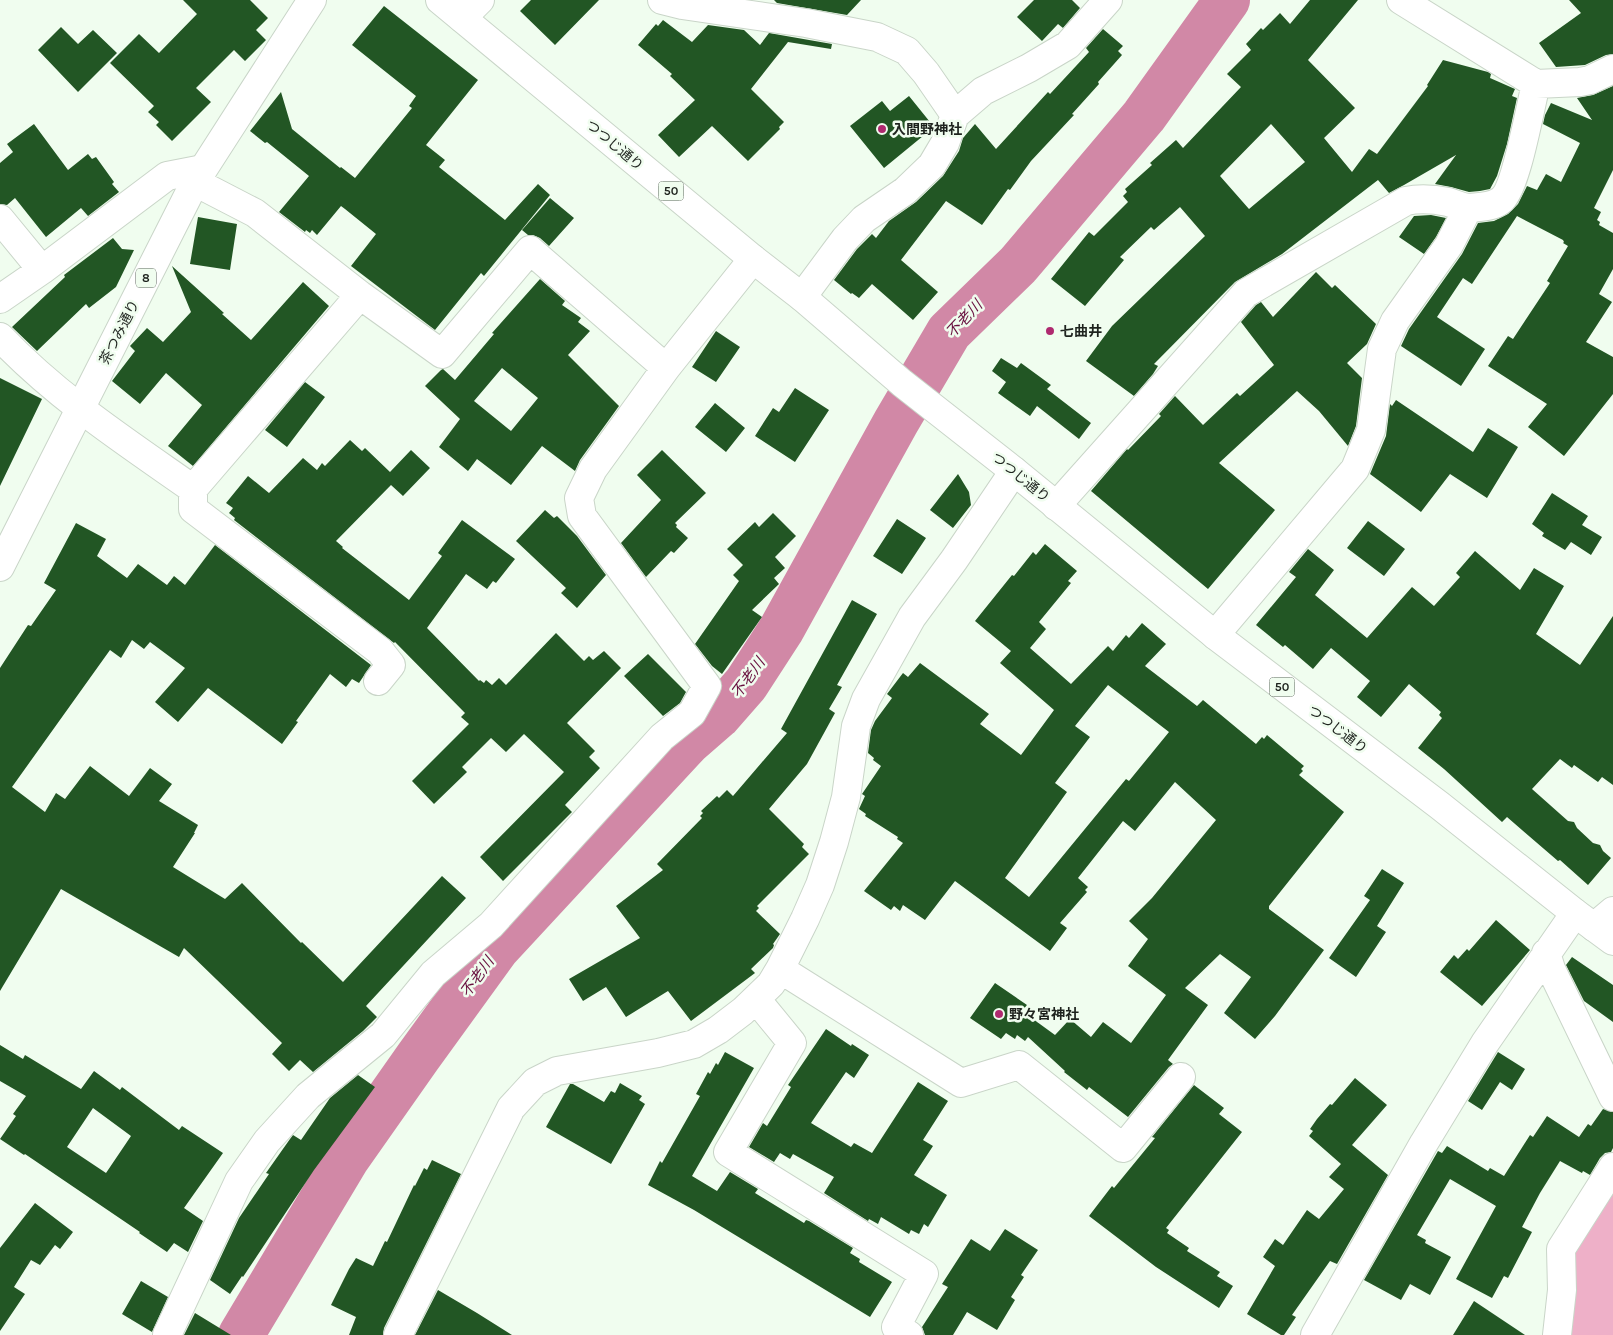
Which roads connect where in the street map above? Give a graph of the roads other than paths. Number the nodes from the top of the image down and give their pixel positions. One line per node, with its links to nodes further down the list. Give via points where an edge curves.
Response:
1 (312, 0): 10 (street, 茶つみ通り / 8)
2 (440, 0): 6 (street, つつじ通り / 50)
3 (662, 0): 9 (street, via 877,37 907,51)
4 (1108, 0): 9 (street, via 1068,45 983,91)
5 (1402, 0): 8 (street)
6 (471, 9): 13 (street, つつじ通り / 50)
7 (1613, 69): 8 (street, via 1580,82)
8 (1536, 84): 11 (street, via 1508,192 1500,201)
9 (955, 115): 16 (street, via 932,165 904,191 864,219)
10 (199, 175): 14 (street, via 167,176); 15 (street, via 255,213); 20 (street, 茶つみ通り / 8)
11 (1468, 208): 23 (street, via 1423,198 1406,200 1246,293); 25 (street, via 1449,245 1395,321 1382,349 1371,430 1355,469)
12 (0, 219): 14 (street)
13 (753, 259): 16 (street, つつじ通り / 50); 19 (street)
14 (42, 270): 17 (street)
15 (360, 295): 19 (street, via 442,354 530,250); 22 (street)
16 (802, 297): 21 (street, つつじ通り / 50)
17 (0, 299)
18 (0, 337): 20 (street, via 24,362)
19 (666, 368): 34 (street, via 594,469 579,498 587,524 708,686 692,713 662,737 491,925 433,974 383,1035 308,1096 267,1142 239,1181)
20 (80, 409): 22 (street); 24 (street, 茶つみ通り / 8)
21 (1014, 471): 23 (street, つつじ通り / 50); 29 (street, via 912,617 866,699 856,726 846,797 834,842 820,885)
22 (193, 489): 26 (street, via 193,509 380,651 391,665)
23 (1056, 506): 25 (street, つつじ通り / 50)
24 (0, 567)
25 (1215, 635): 27 (street, つつじ通り / 50)
26 (378, 681)
27 (1599, 923): 28 (street)
28 (1546, 953): 32 (street); 37 (street, via 1429,1134)
29 (780, 969): 30 (street); 31 (street, via 961,1083 1019,1065 1123,1148)
30 (756, 999): 35 (street, via 743,1012 694,1044 557,1071 535,1082 511,1108); 36 (street, via 792,1043 728,1152 924,1274 896,1327)
31 (1181, 1077)
32 (1613, 1097)
33 (1613, 1167): 38 (street, via 1561,1249 1562,1290)
34 (167, 1335)
35 (398, 1335)
36 (909, 1335)
37 (1315, 1335)
38 (1557, 1335)

